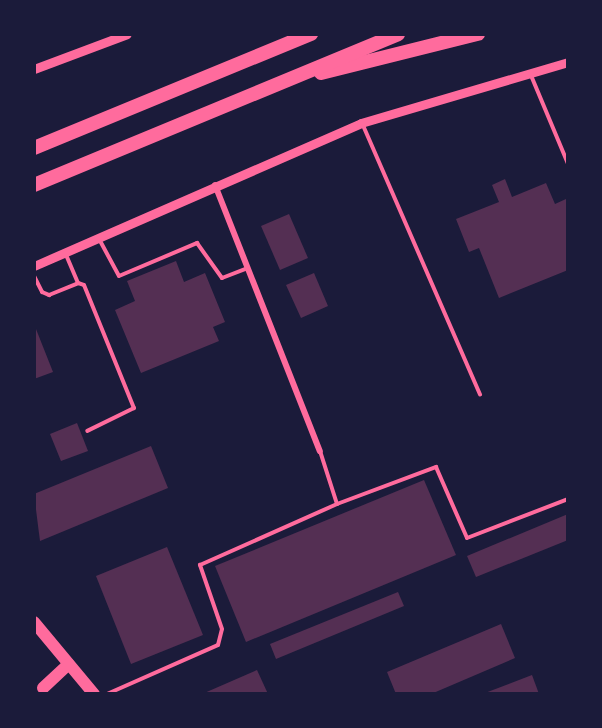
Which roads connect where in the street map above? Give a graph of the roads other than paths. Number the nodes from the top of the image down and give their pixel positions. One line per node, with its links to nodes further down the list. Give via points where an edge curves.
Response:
1 (127, 34): 6 (street)
2 (311, 34): 10 (highway)
3 (398, 34): 8 (highway)
4 (478, 34): 8 (highway)
5 (567, 62): 7 (street)
6 (34, 69)
7 (530, 72): 9 (street); 11 (lane)
8 (275, 84): 13 (highway)
9 (361, 123): 12 (street); 20 (lane)
10 (34, 148)
11 (567, 164)
12 (215, 184): 14 (street); 17 (street)
13 (34, 185)
14 (98, 237): 15 (street); 17 (lane, via 119,276 197,243 222,278)
15 (64, 252): 16 (street); 19 (lane)
16 (34, 266)
17 (248, 267): 22 (street)
18 (34, 276): 19 (lane, via 42,292 49,296)
19 (78, 283): 21 (lane, via 84,285 134,408)
20 (480, 395)
21 (87, 431)
22 (320, 451): 24 (lane)
23 (567, 499): 24 (lane, via 467,538 436,467)
24 (338, 504): 29 (lane, via 200,565 222,629 218,645)
25 (34, 622): 26 (main road)
26 (69, 664): 27 (main road); 28 (main road)
27 (41, 687)
28 (94, 693)
29 (107, 693)

